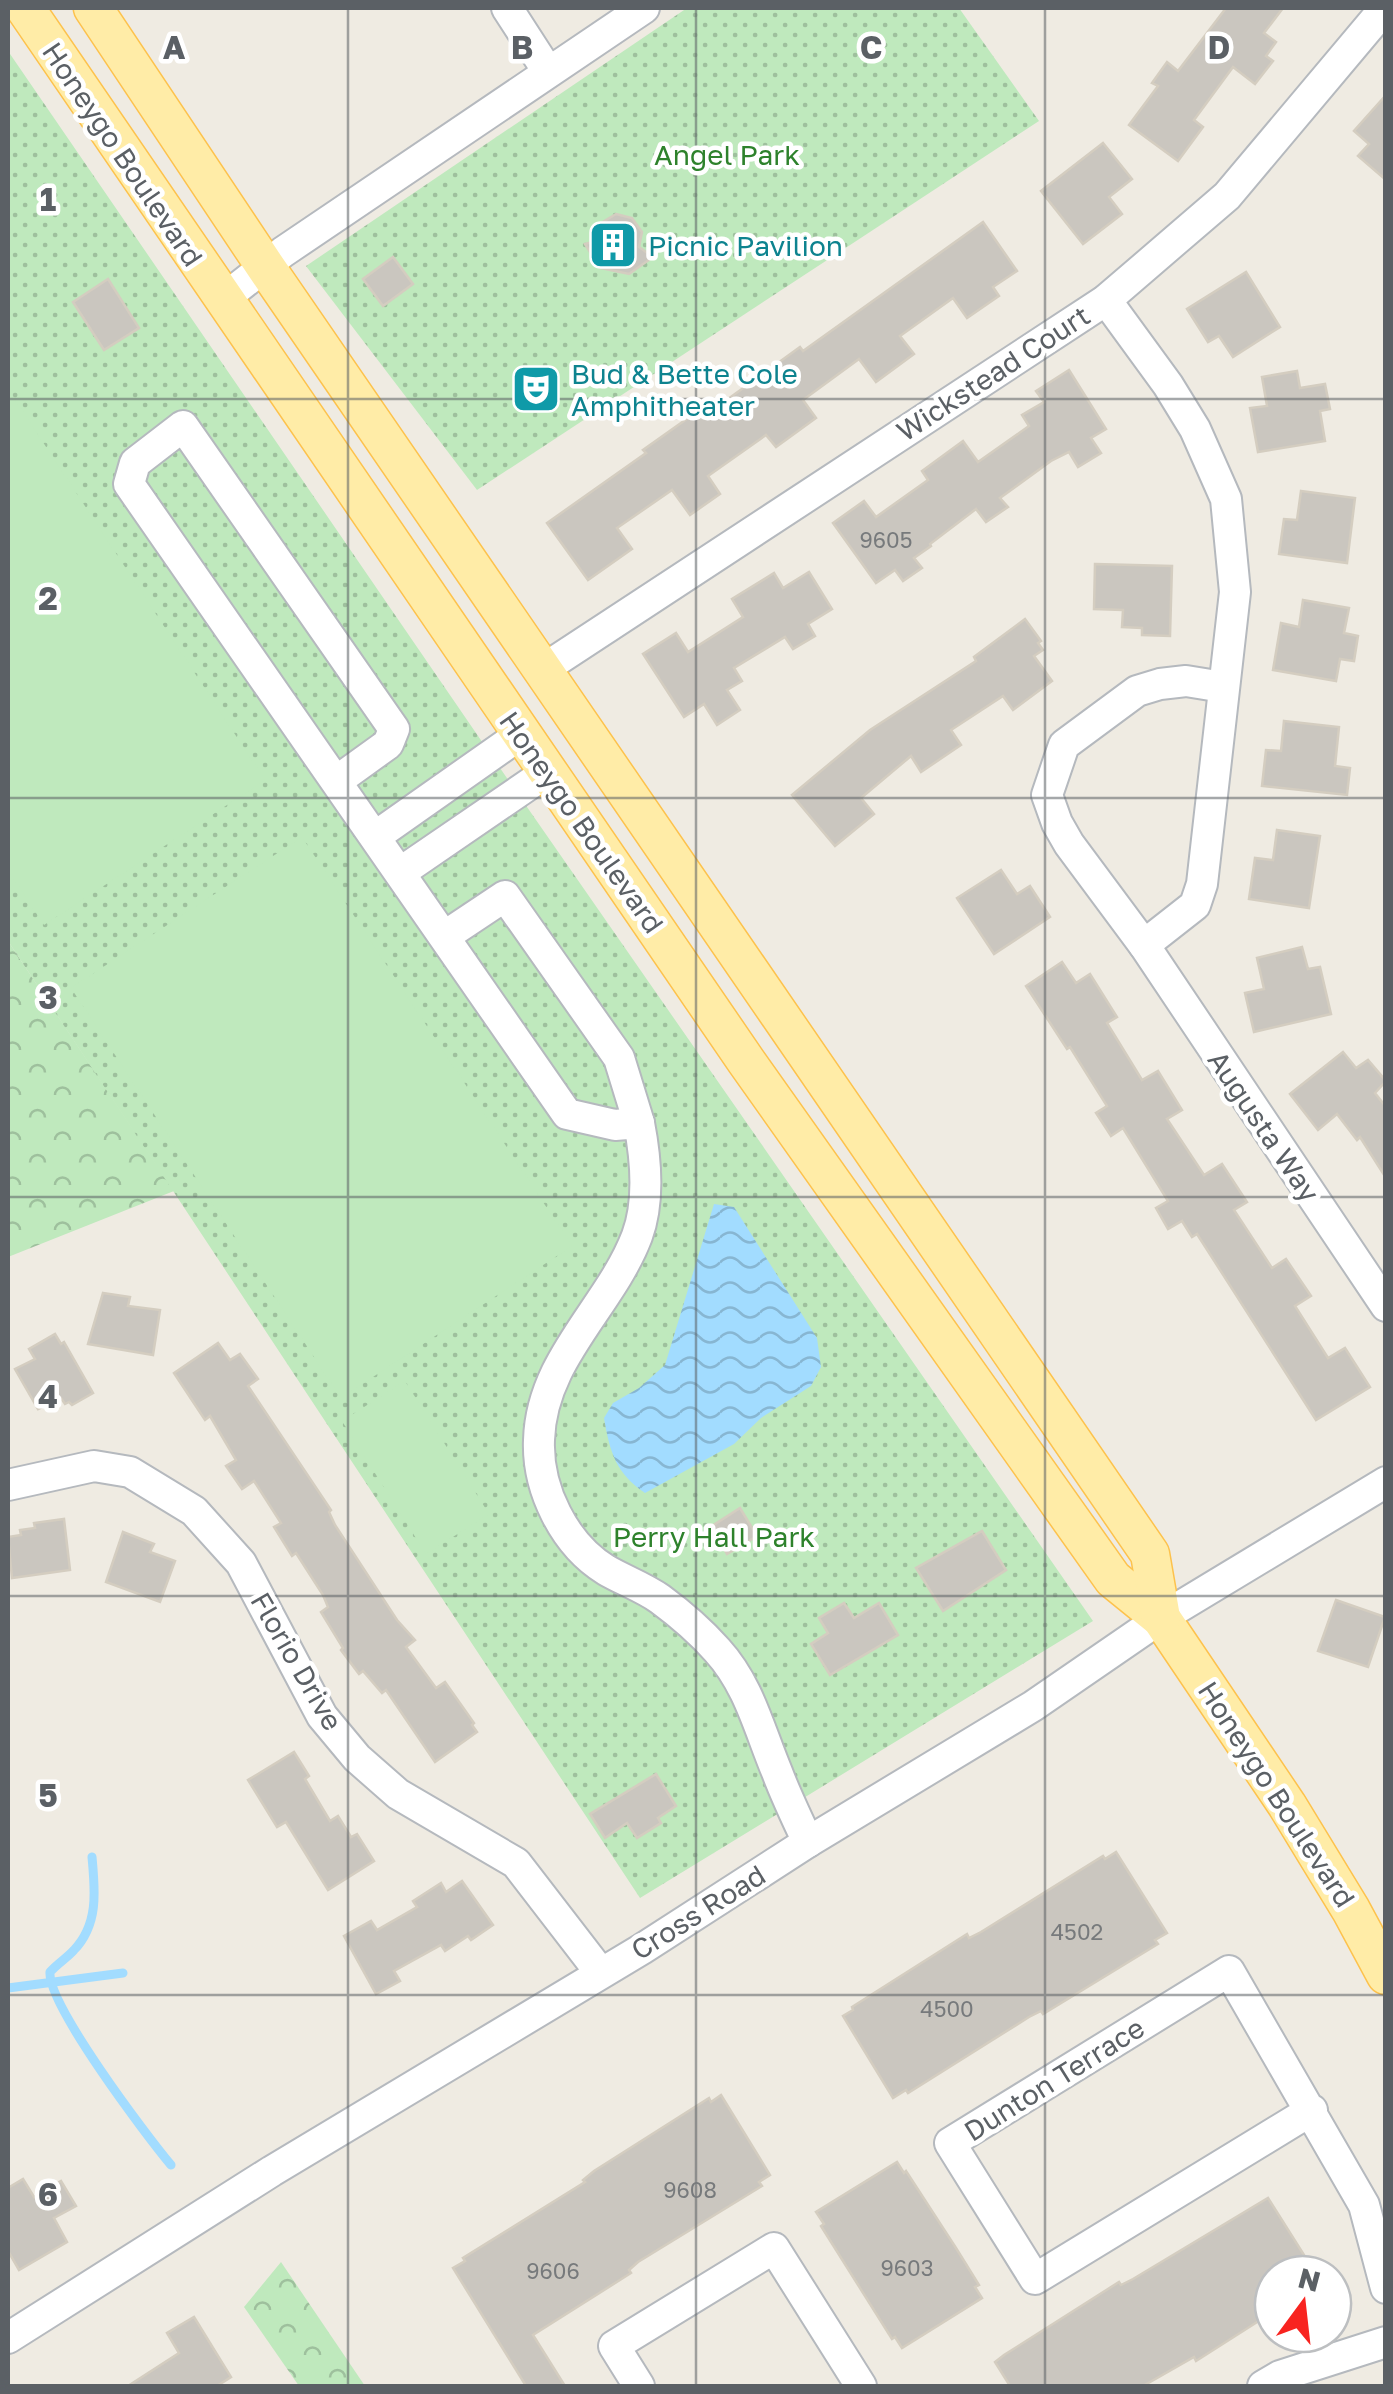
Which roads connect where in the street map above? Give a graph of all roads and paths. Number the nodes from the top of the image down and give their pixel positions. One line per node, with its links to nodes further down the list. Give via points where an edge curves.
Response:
1 (24, 8): 8 (main road, Honeygo Boulevard)
2 (93, 8): 7 (main road, Honeygo Boulevard)
3 (507, 8): 6 (street)
4 (644, 8): 6 (street)
5 (1385, 8): 9 (street, Wickstead Court, via 1228,196)
6 (548, 70): 7 (street)
7 (266, 266): 8 (street); 10 (main road, Honeygo Boulevard)
8 (222, 300): 12 (main road, Honeygo Boulevard)
9 (1106, 300): 10 (street, Wickstead Court); 11 (street, via 1168,384 1226,498 1235,592)
10 (542, 670): 23 (main road, Honeygo Boulevard, via 1150,1554)
11 (1223, 687): 18 (street, via 1202,884 1195,905); 18 (street, Augusta Way, via 1186,681 1137,691 1064,745 1052,776 1048,794 1058,824)
12 (521, 734): 13 (main road, Honeygo Boulevard); 15 (street)
13 (547, 772): 16 (street); 23 (main road, Honeygo Boulevard, via 1113,1579)
14 (338, 780): 14 (street, via 388,744 394,729 183,426 135,464 128,484); 15 (street)
15 (376, 836): 16 (street)
16 (400, 872): 17 (street)
17 (445, 936): 19 (street, via 568,1114 615,1125); 19 (street, via 504,896 618,1058)
18 (1144, 945): 20 (street, Augusta Way)
19 (639, 1123): 24 (street, via 646,1160 638,1234 553,1377 538,1442 546,1497 563,1527 602,1568 660,1598 718,1650 749,1696)
20 (1386, 1306)
21 (1386, 1482): 23 (street, Cross Road)
22 (8, 1485): 25 (street, Florio Drive, via 94,1466 130,1472 194,1511 241,1563 322,1716 357,1758 398,1794 516,1863)
23 (1161, 1618): 24 (street, Cross Road, via 1032,1706); 26 (main road, Honeygo Boulevard, via 1287,1805)
24 (808, 1842): 25 (street, Cross Road)
25 (600, 1972): 29 (street, Cross Road)
26 (1386, 1975)
27 (1312, 2110): 27 (street, Dunton Terrace, via 1229,1971 950,2143 1035,2280); 28 (street, Dunton Terrace, via 1364,2205)
28 (1386, 2288)
29 (8, 2338)
30 (1386, 2342): 31 (street)
31 (1275, 2383)
32 (638, 2386): 33 (street, via 614,2346 774,2248)
33 (862, 2386)

